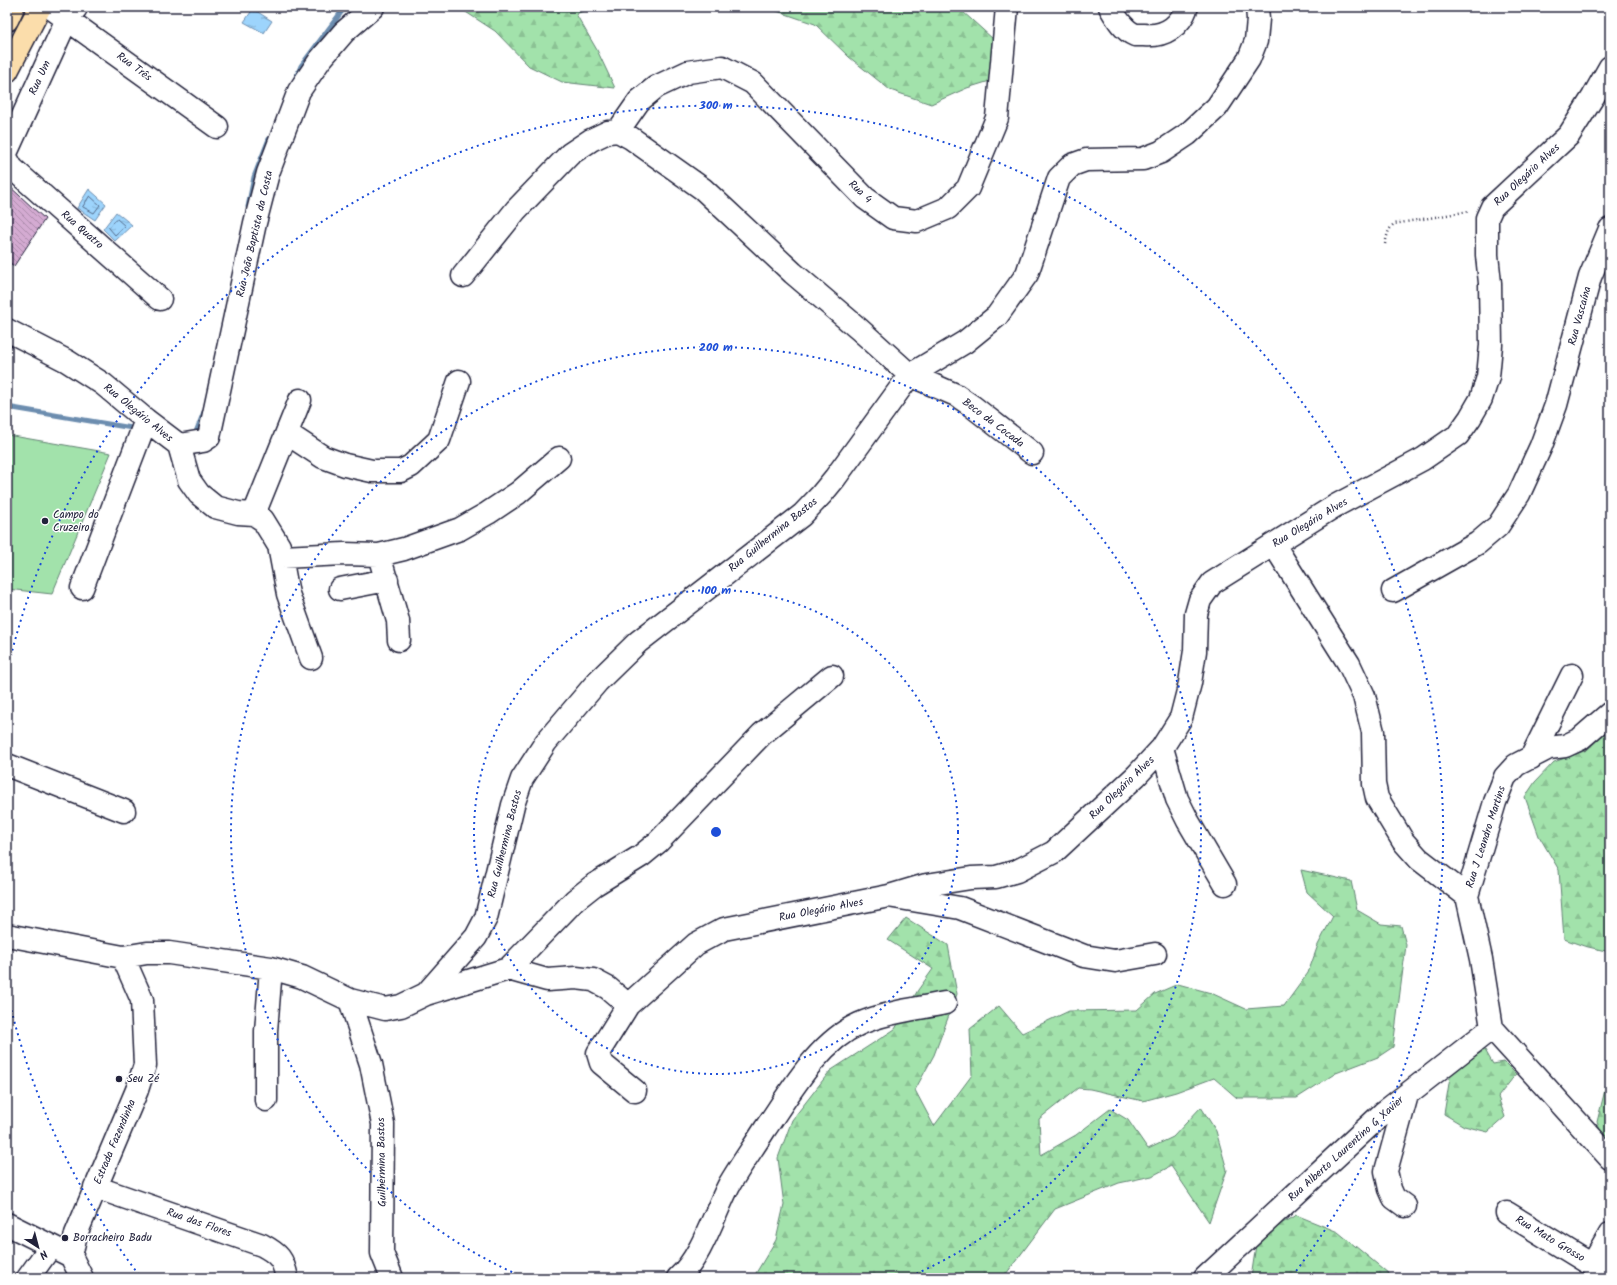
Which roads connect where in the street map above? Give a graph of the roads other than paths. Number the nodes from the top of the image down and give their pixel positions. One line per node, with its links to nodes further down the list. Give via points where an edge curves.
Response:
1 (13, 7): 9 (main road)
2 (40, 7): 11 (main road)
3 (373, 7): 25 (street, Rua João Baptista da Costa, via 344,32 320,60 299,91 268,173 209,437 203,441)
4 (1007, 7): 13 (street, Rua 4, via 997,118 968,188 948,208 917,221 893,218 865,198 753,83 722,68 688,72 656,87 639,101)
5 (1110, 7): 6 (street, via 1118,22 1134,34 1155,36 1169,32 1183,17)
6 (1187, 7)
7 (1257, 7): 20 (street, via 1256,41 1249,59 1217,107 1188,134 1161,152 1143,159 1086,160 1072,165 1059,178 1027,274 997,316 966,342)
8 (65, 11): 12 (street, Rua Três); 14 (street, Rua Um)
9 (7, 20)
10 (1610, 67): 29 (street, Rua Olegário Alves, via 1569,135 1492,207 1487,218 1491,345 1488,377 1481,399 1470,418 1458,435 1423,459 1335,506)
11 (7, 71)
12 (217, 127)
13 (618, 131): 17 (street, via 608,132 590,140 570,154 516,210); 20 (street, Beco da Cocada, via 703,189 793,273)
14 (7, 151)
15 (7, 159): 18 (street, Rua Quatro, via 12,168)
16 (1610, 229): 35 (street, Rua Vascaína, via 1590,277 1556,405 1519,494 1498,526 1478,543)
17 (463, 276)
18 (160, 299)
19 (7, 330): 23 (street, Rua Olegário Alves, via 67,361 103,384)
20 (910, 375): 26 (street, Beco da Cocada, via 956,395); 53 (street, Rua Guilhermina Bastos, via 821,495 802,515 638,642 598,681 546,742 522,779 513,805 486,918 476,937)
21 (459, 381): 24 (street, via 439,440 411,466 401,471 372,471 345,465 323,457)
22 (300, 400): 24 (street)
23 (146, 420): 25 (street, Rua Olegário Alves); 33 (street)
24 (288, 434): 28 (street)
25 (179, 445): 28 (street, Rua Olegário Alves, via 189,480 199,494 215,507)
26 (1032, 452)
27 (559, 458): 30 (street, via 518,493 460,529)
28 (254, 514): 31 (street, via 263,520 272,532)
29 (1274, 545): 41 (street, Rua Olegário Alves, via 1212,583 1200,600 1196,614 1195,651 1181,718); 47 (street, Rua J Leandro Martins, via 1349,664 1364,696 1373,732 1374,784 1377,798 1403,842 1419,859)
30 (380, 555): 31 (street); 32 (street)
31 (282, 557): 37 (street, via 288,594)
32 (387, 580): 34 (street); 36 (street, via 398,621)
33 (82, 588)
34 (340, 589)
35 (1393, 592)
36 (399, 640)
37 (311, 658)
38 (1572, 675): 42 (street)
39 (832, 676): 52 (street, via 762,734 652,847 575,900)
40 (1610, 713): 42 (street, Rua J Leandro Martins, via 1580,739 1565,746 1549,748)
41 (1162, 748): 45 (street, via 1177,799); 46 (street, Rua Olegário Alves, via 1136,776 1054,852 1018,871 996,877 926,885)
42 (1531, 758): 47 (street, Rua J Leandro Martins, via 1516,765 1505,777)
43 (7, 765): 44 (street)
44 (124, 811)
45 (1225, 884)
46 (889, 896): 49 (street, via 960,908 1084,956 1114,962); 56 (street, Rua Olegário Alves, via 724,929 696,944)
47 (1467, 896): 57 (street, via 1481,959)
48 (7, 935): 50 (street, Rua Guilhermina Bastos)
49 (1155, 954)
50 (123, 957): 51 (street, Rua Guilhermina Bastos, via 169,953); 62 (street, Estrada Fazendinha, via 142,1000 145,1065 137,1090)
51 (271, 968): 54 (street, Rua Guilhermina Bastos, via 302,977); 60 (street, via 266,1031)
52 (508, 969): 53 (street); 56 (street, via 547,980 593,980 608,988)
53 (426, 994): 54 (street, Rua Guilhermina Bastos, via 401,1006 385,1009)
54 (350, 1000): 73 (street, Guilhermina Bastos, via 371,1064 384,1124 382,1253)
55 (945, 1003): 74 (street, via 885,1015 859,1024 839,1036 822,1052 798,1080 729,1185 706,1236)
56 (628, 1005): 58 (street, Rua Olegário Alves, via 598,1053 598,1058)
57 (1492, 1028): 59 (street, Rua Alberto Laurentino G Xavier); 61 (street)
58 (635, 1091)
59 (1406, 1095): 63 (street, via 1386,1171 1394,1198); 75 (street, Rua Alberto Laurentino G Xavier, via 1328,1163)
60 (266, 1100)
61 (1610, 1158)
62 (95, 1187): 68 (street, Estrada Fazendinha, via 76,1234); 72 (street, Rua das Flores, via 262,1245 274,1251 284,1262)
63 (1405, 1206)
64 (1507, 1213): 69 (street, Rua Mato Grosso)
65 (7, 1224): 67 (street)
66 (1610, 1234): 69 (street)
67 (51, 1246): 68 (street); 70 (street)
68 (71, 1256): 71 (street)
69 (1601, 1270)
70 (28, 1278)
71 (82, 1278)
72 (287, 1278)
73 (392, 1278)
74 (678, 1278)
75 (1206, 1278)

